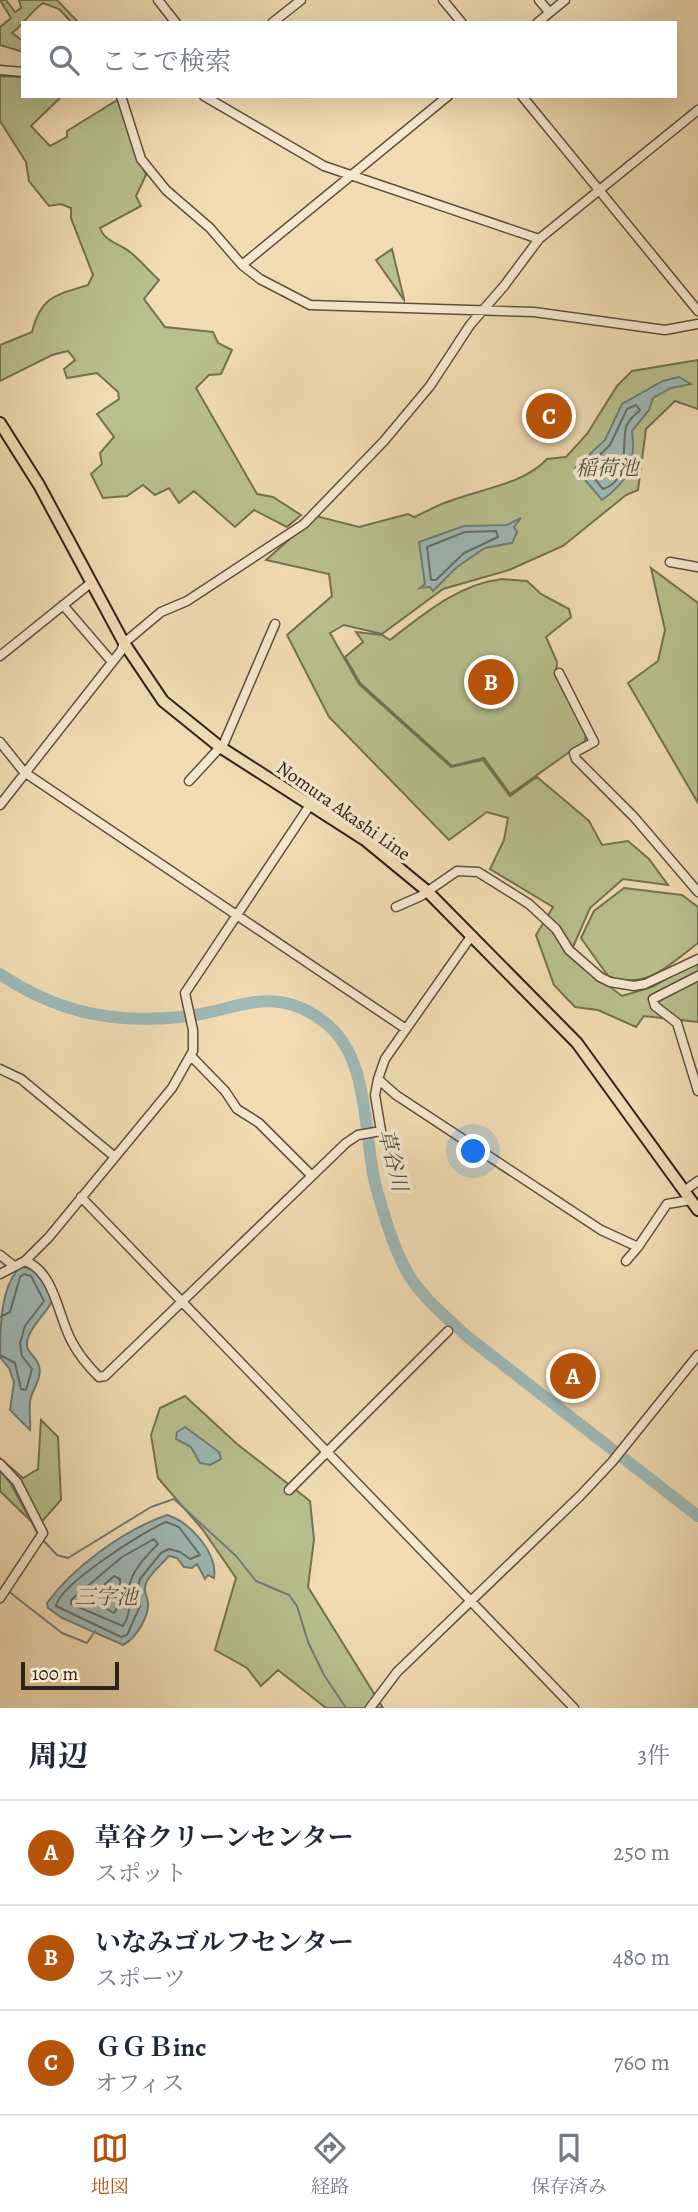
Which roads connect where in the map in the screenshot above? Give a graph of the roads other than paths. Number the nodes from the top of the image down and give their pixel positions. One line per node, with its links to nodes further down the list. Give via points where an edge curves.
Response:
1 (158, 0): 7 (street)
2 (301, 0): 8 (street)
3 (443, 0): 9 (street)
4 (539, 0): 6 (street)
5 (565, 0): 6 (street)
6 (550, 12): 10 (street)
7 (174, 21)
8 (275, 21)
9 (460, 21)
10 (539, 21)
11 (0, 70): 12 (street)
12 (21, 72)
13 (122, 98): 21 (street, via 150,173)
14 (207, 98): 18 (street, via 324,166)
15 (446, 98): 18 (street)
16 (524, 98): 19 (street)
17 (698, 110): 19 (street)
18 (351, 175): 20 (street); 21 (street)
19 (599, 190): 20 (street); 23 (street)
20 (539, 239): 22 (street)
21 (242, 265): 22 (street, via 310,305)
22 (482, 311): 24 (street, via 542,313 665,330); 31 (street, via 430,386 304,524 187,601 161,612)
23 (698, 311)
24 (698, 324)
25 (0, 423): 28 (main road, Nomura Akashi Line)
26 (670, 562): 27 (street)
27 (698, 567)
28 (92, 582): 29 (street); 31 (main road, Nomura Akashi Line)
29 (64, 605): 32 (street); 33 (street)
30 (275, 624): 36 (street)
31 (124, 643): 33 (street); 36 (main road, Nomura Akashi Line, via 163,701)
32 (0, 656)
33 (112, 662): 37 (street)
34 (559, 673): 42 (street, via 594,743 574,753 576,759 634,817)
35 (0, 742): 37 (street)
36 (220, 747): 38 (street); 40 (main road, Nomura Akashi Line)
37 (24, 772): 39 (street); 44 (street)
38 (189, 781)
39 (0, 805)
40 (310, 805): 41 (main road, Nomura Akashi Line, via 365,840); 44 (street)
41 (427, 891): 43 (street); 45 (main road, Nomura Akashi Line); 46 (street, via 457,871 487,876 545,918 589,968 620,985 658,980)
42 (698, 892)
43 (396, 907)
44 (239, 915): 48 (street); 49 (street, via 185,993 193,1030)
45 (472, 935): 48 (street); 56 (main road, Nomura Akashi Line, via 577,1042)
46 (698, 959)
47 (698, 976): 52 (street, via 653,999 655,1006 677,1023)
48 (406, 1029): 51 (street, via 385,1059)
49 (192, 1057): 53 (street); 54 (street, via 237,1109 259,1123)
50 (0, 1069): 53 (street, via 21,1079)
51 (378, 1079): 54 (street, via 375,1095 381,1130 358,1135); 59 (street, via 601,1230)
52 (698, 1091)
53 (115, 1157): 57 (street)
54 (311, 1175): 65 (street)
55 (698, 1181): 56 (street)
56 (687, 1196): 58 (main road, Nomura Akashi Line); 59 (street, via 667,1204)
57 (81, 1197): 61 (street); 65 (street)
58 (698, 1210)
59 (638, 1247): 62 (street)
60 (0, 1255): 63 (street)
61 (25, 1261): 63 (street); 65 (street, via 43,1276 71,1340 99,1377)
62 (626, 1261)
63 (14, 1266): 64 (street)
64 (0, 1274)
65 (181, 1301): 68 (street)
66 (449, 1331): 68 (street)
67 (698, 1355): 72 (street, via 612,1462)
68 (326, 1451): 70 (street); 72 (street)
69 (0, 1464): 71 (street, via 17,1482 43,1533)
70 (289, 1490)
71 (0, 1598)
72 (471, 1601): 73 (street, via 397,1672); 74 (street)
73 (370, 1708)
74 (574, 1708)

